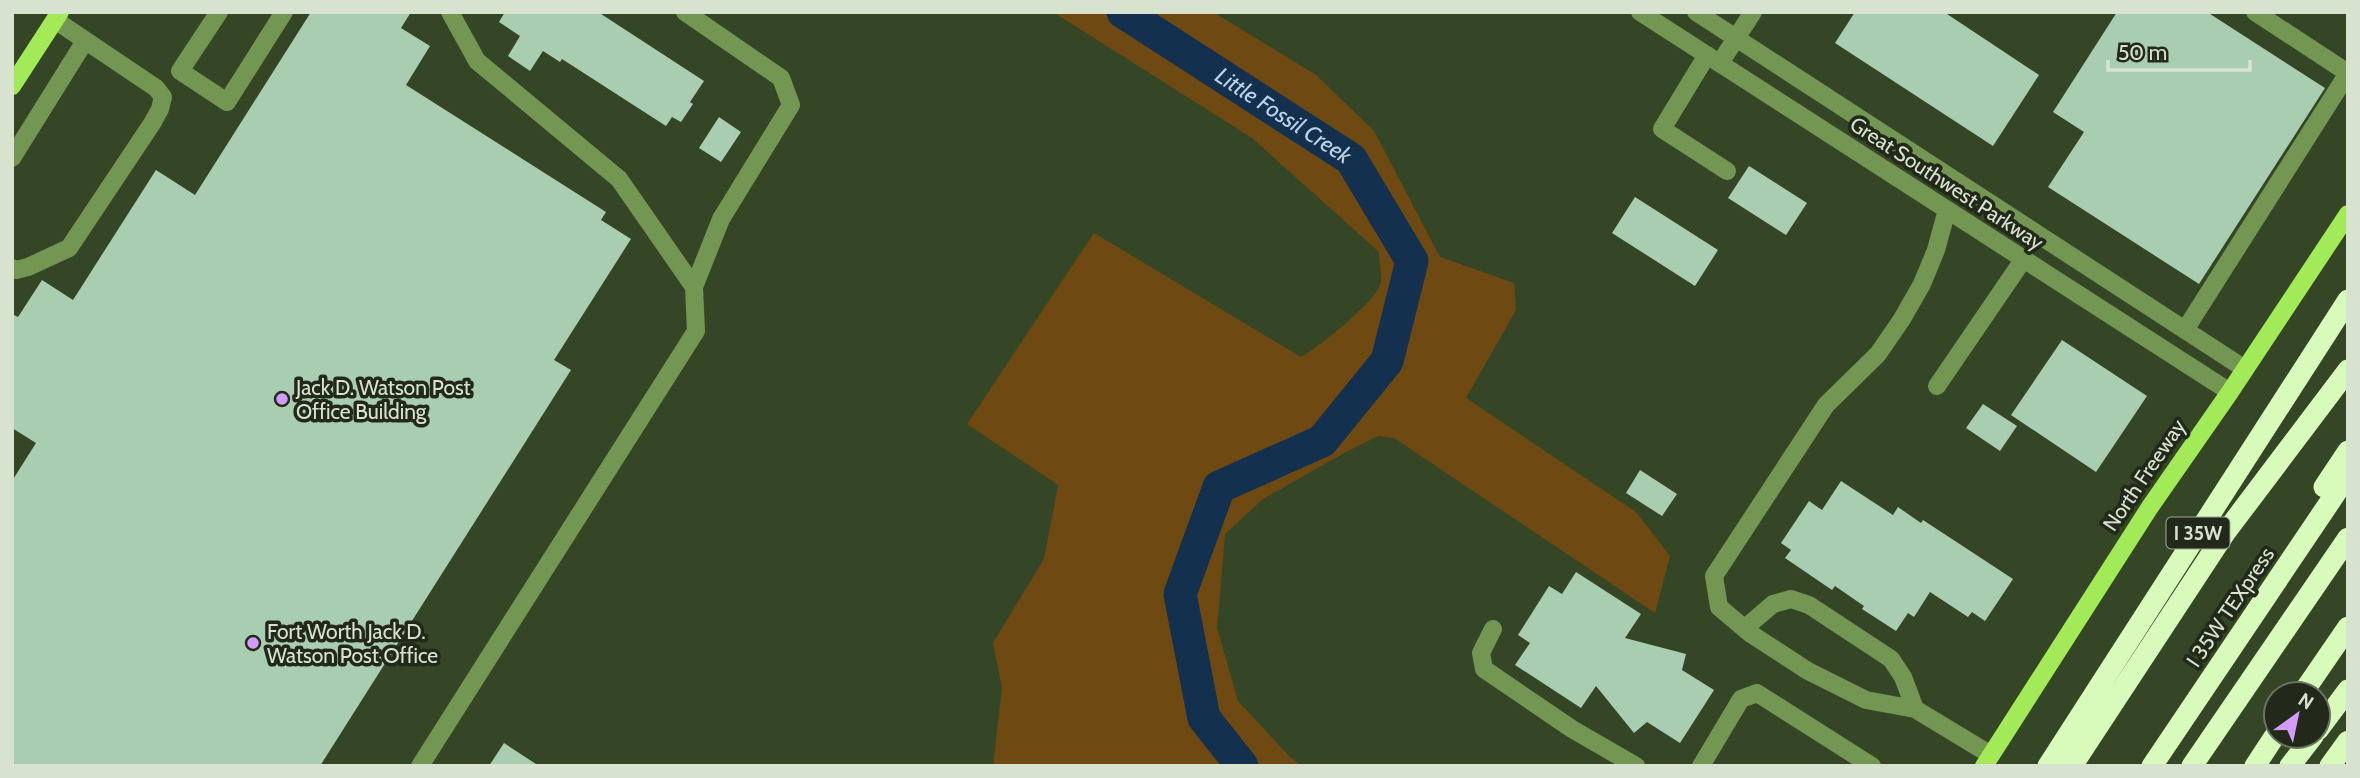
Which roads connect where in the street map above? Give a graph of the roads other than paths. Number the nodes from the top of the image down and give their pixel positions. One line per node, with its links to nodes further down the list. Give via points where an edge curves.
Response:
1 (219, 12): 2 (street, via 180,71 227,102)
2 (284, 12)
3 (450, 12): 22 (street, via 477,61 619,179)
4 (685, 12): 22 (street, via 781,78 791,105 721,219)
5 (1640, 12): 12 (street, Great Southwest Parkway)
6 (1753, 12): 10 (street)
7 (2255, 12): 14 (street)
8 (1701, 13): 10 (street, Great Southwest Parkway); 12 (street)
9 (57, 16): 11 (street); 15 (main road)
10 (1736, 38): 13 (street); 24 (street, Great Southwest Parkway)
11 (85, 41): 16 (street); 21 (street, via 156,88 163,97 160,109 69,248 28,267)
12 (1686, 41): 13 (street, Great Southwest Parkway)
13 (1713, 59): 17 (street, via 1662,129); 18 (street, Great Southwest Parkway)
14 (2348, 73): 24 (street)
15 (12, 86)
16 (12, 158)
17 (1727, 172)
18 (1947, 210): 20 (street, Great Southwest Parkway); 34 (street, via 1922,284 1902,319 1878,354 1826,405 1714,576 1718,607)
19 (2348, 214): 25 (main road, North Freeway)
20 (2023, 260): 27 (street); 28 (street, Great Southwest Parkway)
21 (12, 268)
22 (694, 288): 44 (street, via 696,331)
23 (2348, 300): 48 (highway, I 35W)
24 (2185, 330): 25 (street, Great Southwest Parkway)
25 (2245, 369): 28 (main road, North Freeway)
26 (2348, 370): 49 (highway, via 2225,533)
27 (1937, 386)
28 (2230, 392): 43 (main road, North Freeway, via 2150,507)
29 (2348, 451): 31 (highway, via 2323,488)
30 (2348, 475): 31 (highway, I 35W TEXpress)
31 (2319, 518): 50 (highway, I 35W TEXpress)
32 (2348, 538): 51 (highway)
33 (2348, 627): 36 (highway)
34 (1745, 628): 38 (street, via 1808,671 1866,700); 38 (street, via 1773,604 1791,599 1809,605 1891,659)
35 (1493, 629): 45 (street, via 1481,653 1484,669)
36 (2312, 680)
37 (2348, 691): 39 (highway)
38 (1915, 709): 43 (street)
39 (2332, 712)
40 (2348, 741): 54 (highway)
41 (2266, 750): 52 (highway)
42 (2302, 750): 53 (highway)
43 (1988, 760)
44 (420, 766)
45 (1636, 766)
46 (1701, 766): 47 (street, via 1741,699 1757,693)
47 (1872, 766)
48 (2048, 766)
49 (2072, 766)
50 (2152, 766)
51 (2192, 766)
52 (2255, 766)
53 (2290, 766)
54 (2330, 766)

